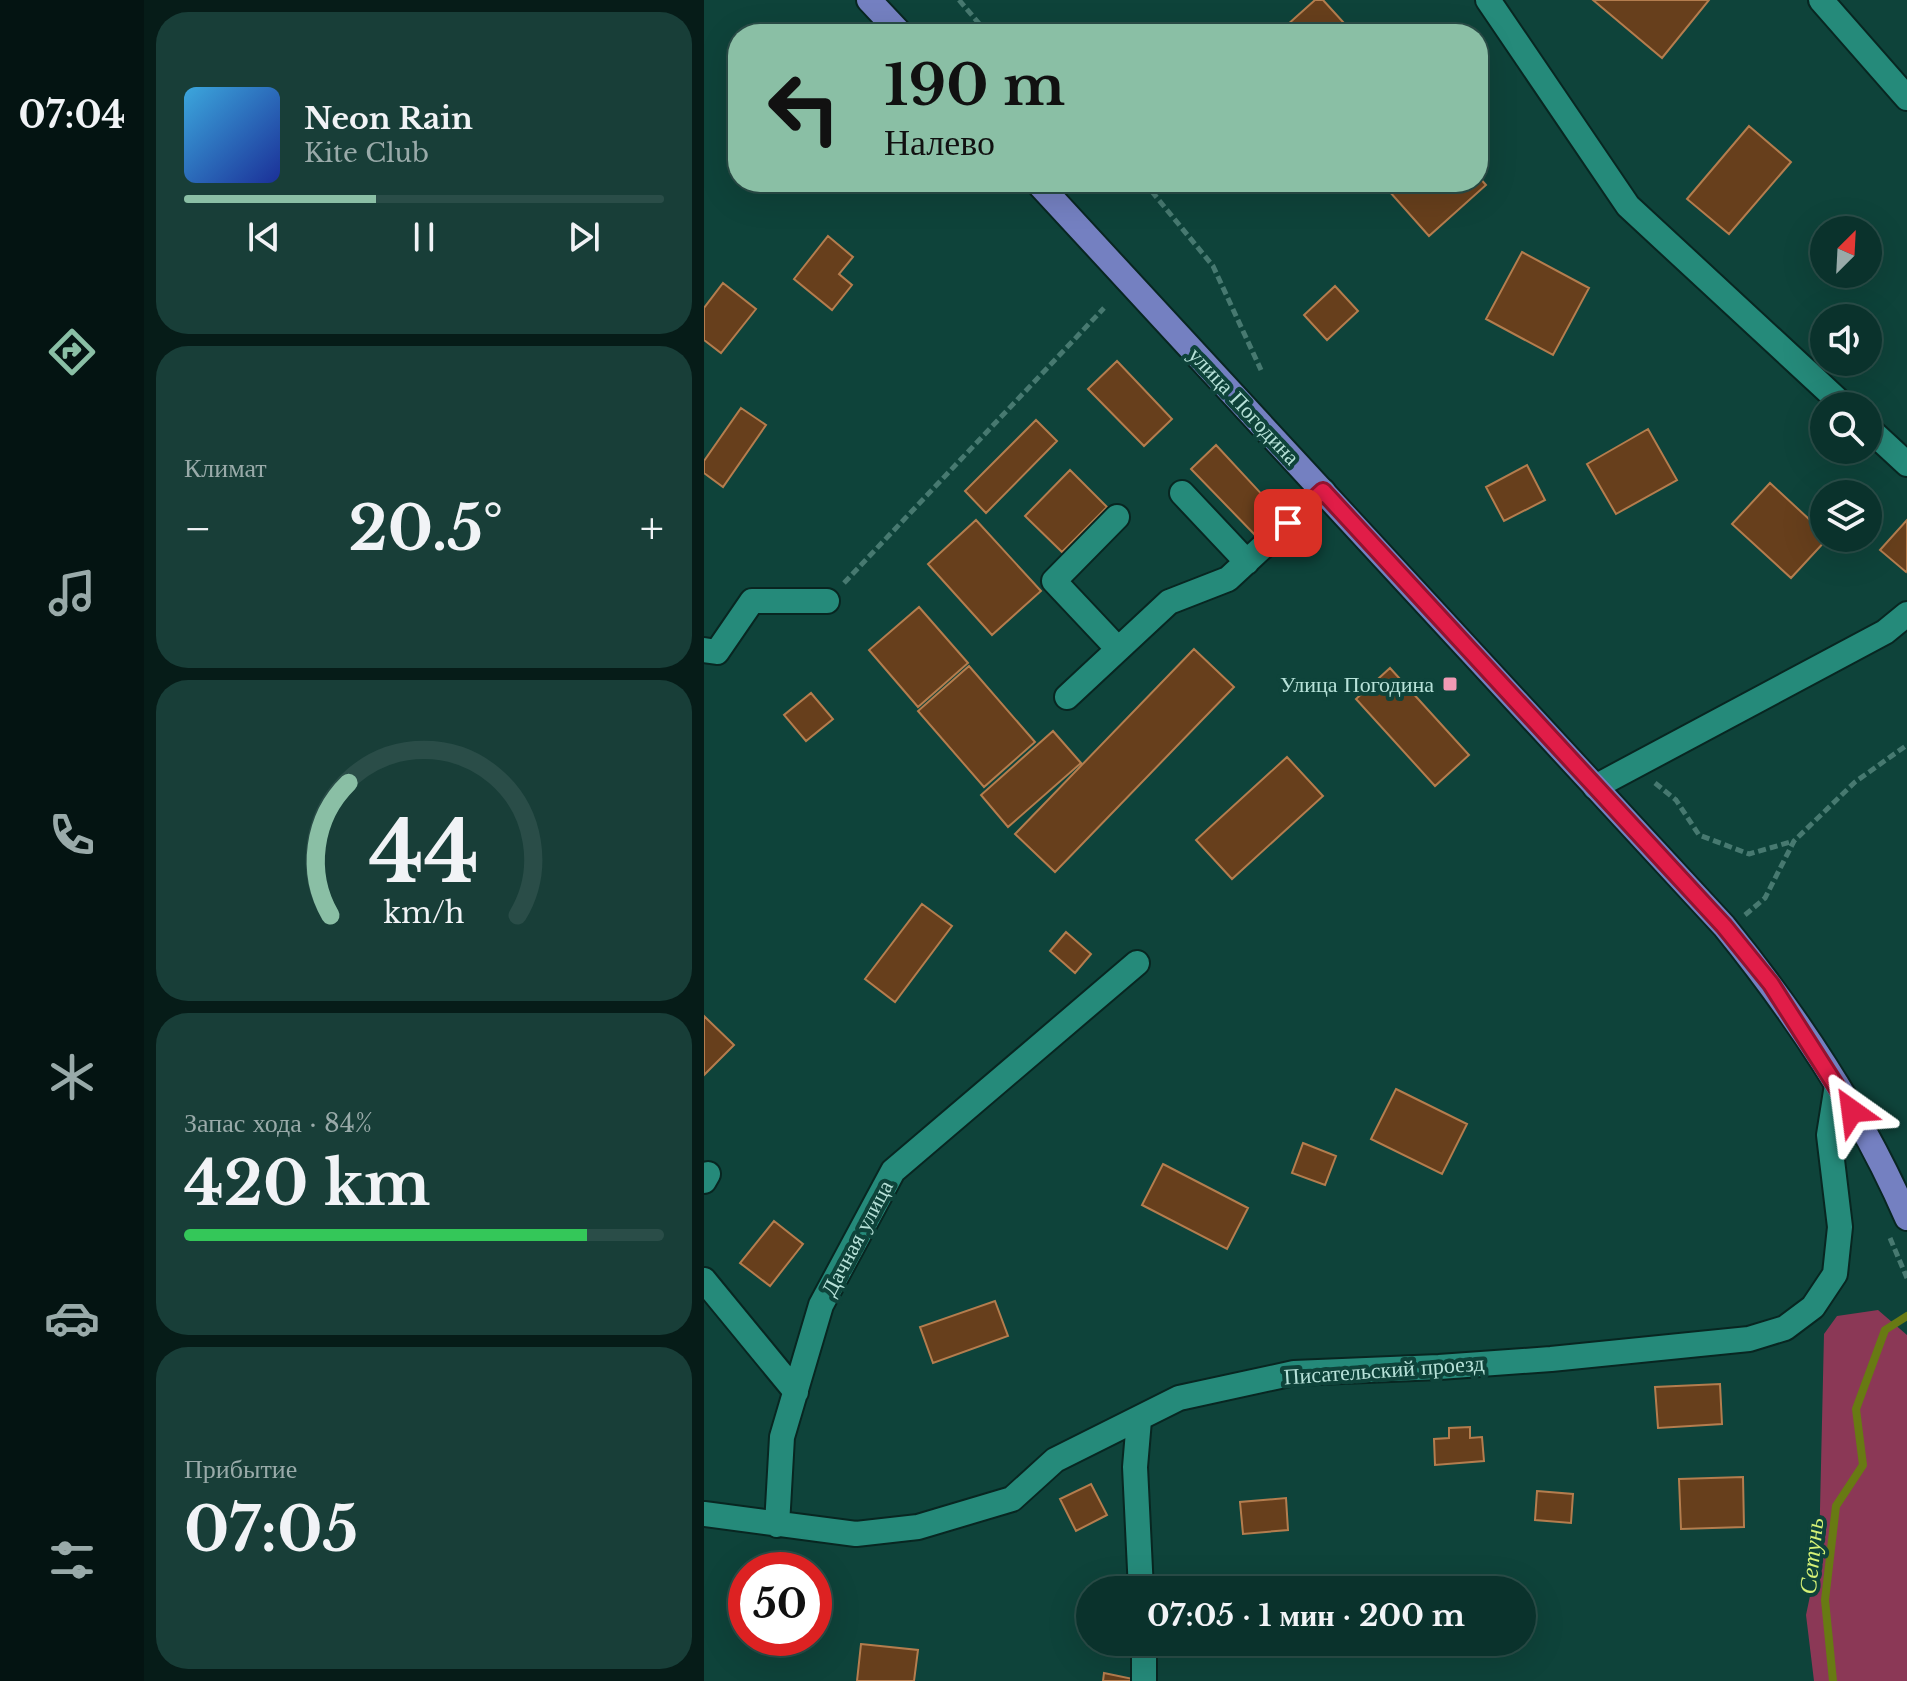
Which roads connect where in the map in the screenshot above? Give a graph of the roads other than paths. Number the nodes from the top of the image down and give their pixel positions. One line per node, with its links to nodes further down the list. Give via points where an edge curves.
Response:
1 (869, 0): 4 (main road)
2 (1488, 0): 7 (street, via 1628,206)
3 (1821, 0): 5 (street)
4 (892, 24)
5 (1907, 98)
6 (1046, 192): 10 (main road, улица Погодина)
7 (1829, 392)
8 (1882, 441): 9 (street)
9 (1907, 464)
10 (1323, 491): 13 (street); 19 (main road, улица Погодина)
11 (1182, 493): 13 (street)
12 (1117, 517): 16 (street, via 1054,581)
13 (1247, 562): 16 (street, via 1228,579 1169,602)
14 (827, 601): 17 (street, via 752,601 717,652)
15 (1907, 614): 19 (street, via 1885,632)
16 (1118, 649): 18 (street)
17 (704, 650)
18 (1067, 697)
19 (1595, 787): 21 (main road, улица Погодина, via 1724,926 1771,984)
20 (1137, 963): 24 (street, Дачная улица, via 893,1171 821,1305)
21 (1837, 1085): 22 (main road, улица Погодина); 25 (street, Писательский проезд, via 1829,1135 1840,1227 1835,1274 1813,1307 1785,1328 1749,1339 1551,1359 1294,1373 1179,1398)
22 (1907, 1218)
23 (704, 1280): 24 (street)
24 (796, 1392): 27 (street, Дачная улица, via 782,1437)
25 (1139, 1420): 27 (street, Писательский проезд, via 1055,1460 1012,1499 918,1527 856,1534); 28 (street, via 1135,1467)
26 (704, 1514): 27 (street, Писательский проезд)
27 (777, 1525)
28 (1140, 1576)
29 (1144, 1656): 30 (street)
30 (1144, 1681)

